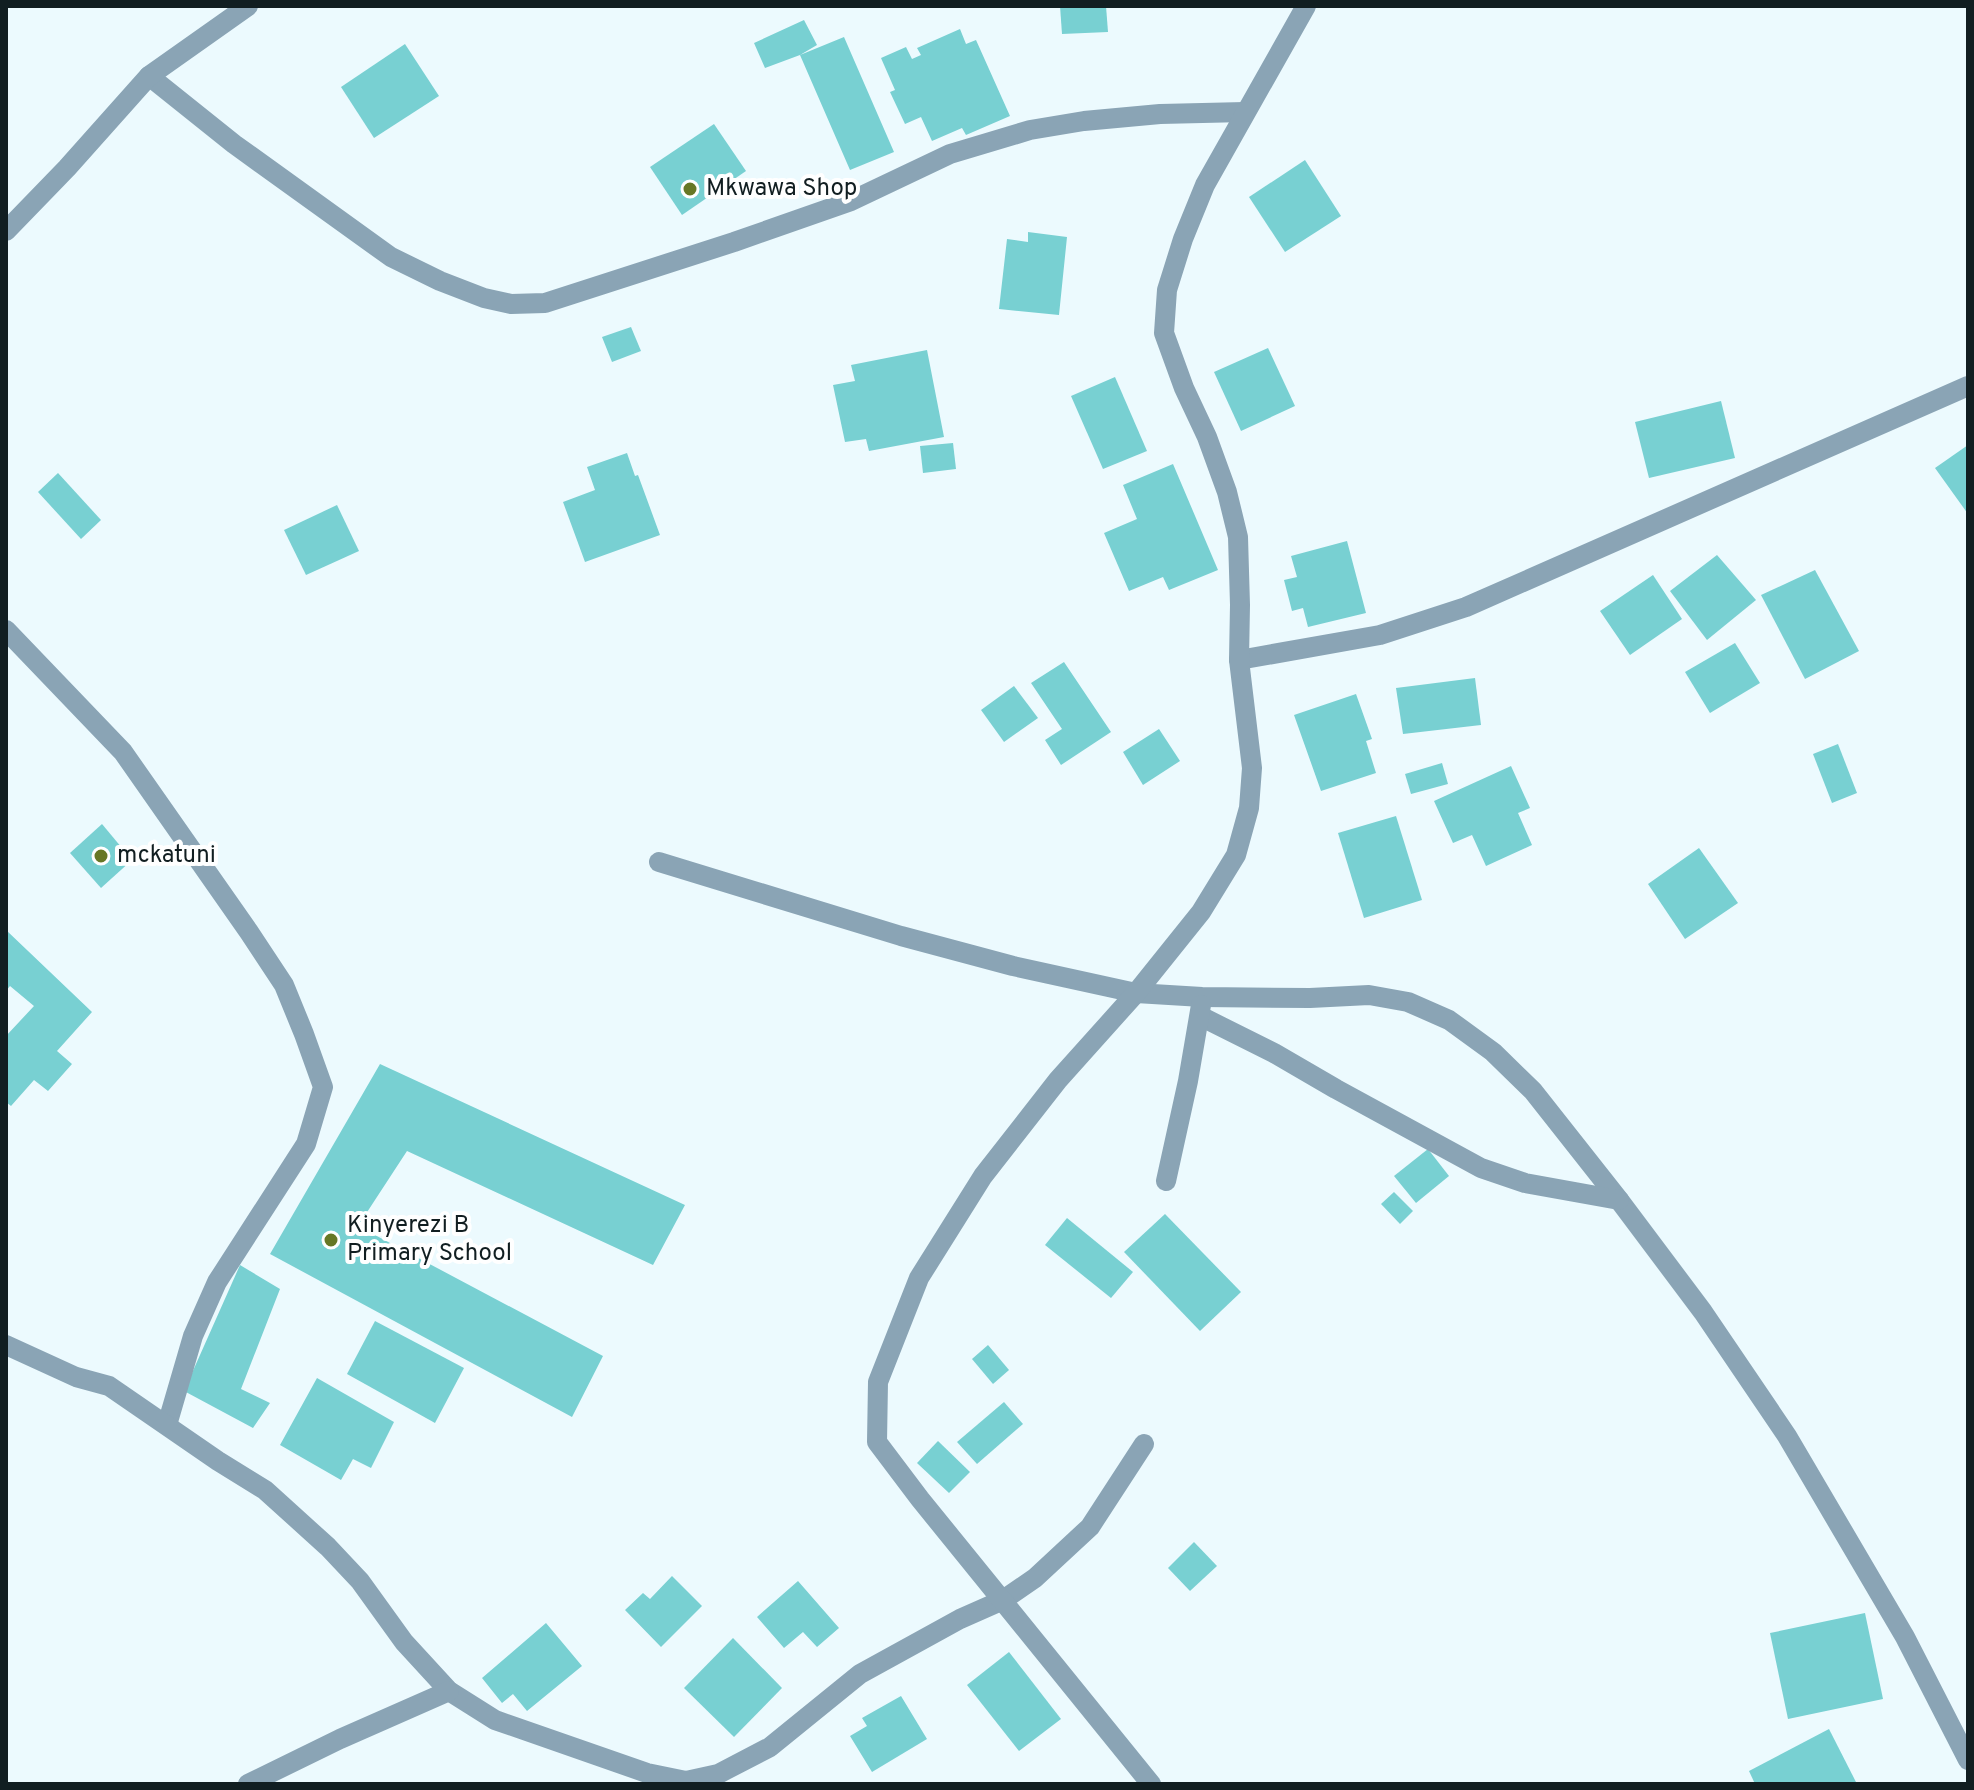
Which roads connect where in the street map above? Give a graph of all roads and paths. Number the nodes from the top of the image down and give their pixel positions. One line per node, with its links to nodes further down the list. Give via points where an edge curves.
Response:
1 (248, 6): 3 (street)
2 (1306, 6): 4 (street)
3 (149, 76): 4 (street, via 391,257 440,281 511,304 545,303 734,242 851,201 950,154 1030,130 1145,115); 5 (street)
4 (1245, 112): 8 (street, via 1183,239 1167,290 1164,333 1217,464 1238,537)
5 (6, 231)
6 (1968, 386): 8 (street, via 1466,607 1380,635)
7 (6, 630): 15 (street, via 123,752 231,906 284,985 323,1087 306,1144 217,1282 193,1336)
8 (1239, 660): 10 (street, via 1252,768 1249,808 1236,855 1201,912)
9 (659, 862): 10 (street, via 901,936)
10 (1136, 993): 11 (street); 17 (street, via 1058,1080 983,1176 919,1278 878,1382 877,1442)
11 (1201, 1006): 12 (street); 13 (street, via 1336,1089 1481,1168 1525,1183); 13 (street, via 1369,995 1408,1002 1449,1020 1533,1091)
12 (1166, 1181)
13 (1619, 1200): 19 (street, via 1787,1436 1905,1637)
14 (6, 1345): 15 (street, via 109,1386)
15 (167, 1425): 18 (street, via 265,1490 328,1547)
16 (1144, 1444): 17 (street, via 1090,1527)
17 (1003, 1600): 20 (street, via 860,1674 770,1747); 22 (street)
18 (449, 1691): 20 (street, via 495,1720 647,1773 686,1781); 21 (street)
19 (1968, 1760)
20 (718, 1779)
21 (248, 1784)
22 (1151, 1784)

